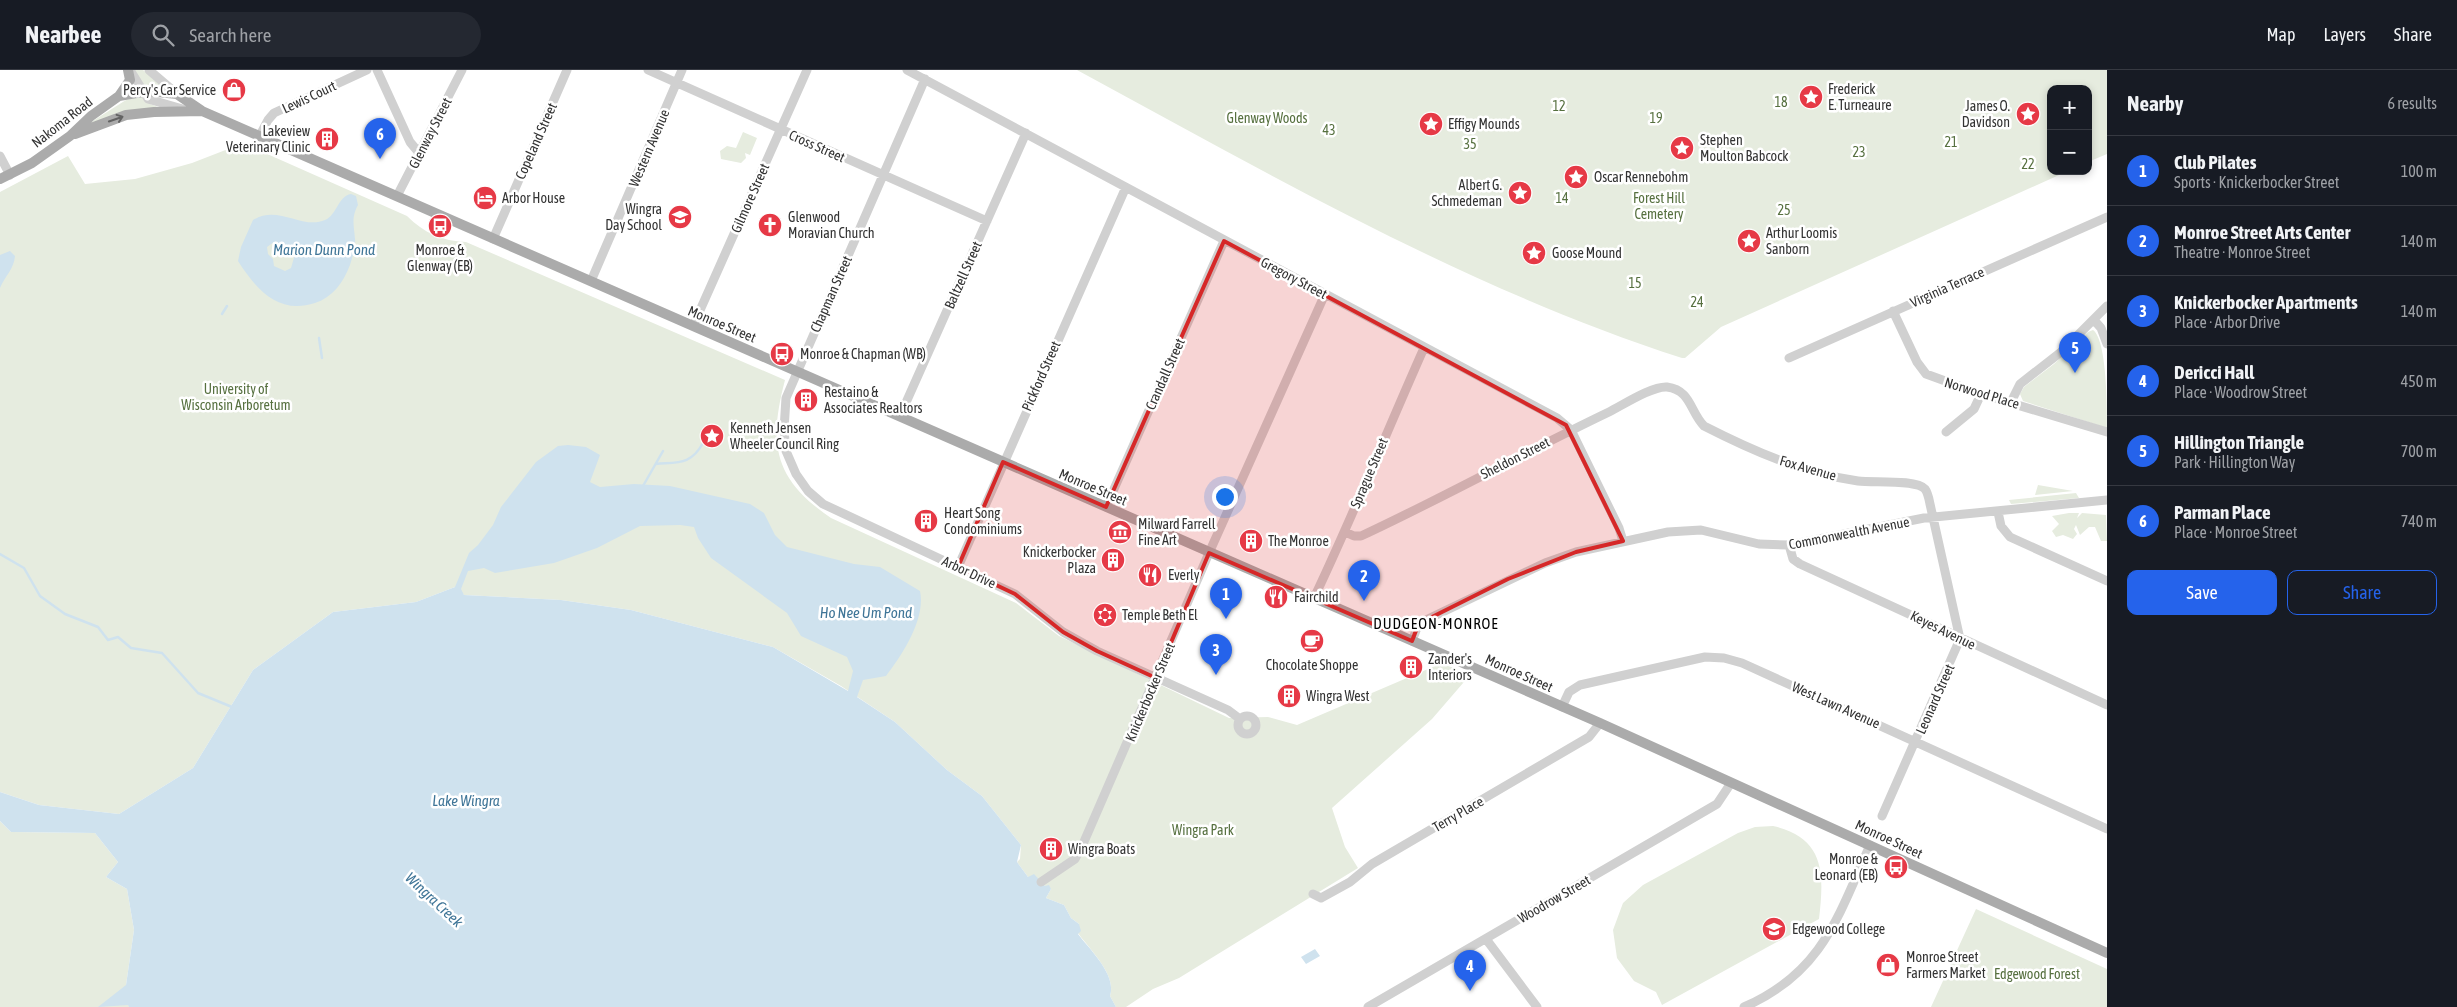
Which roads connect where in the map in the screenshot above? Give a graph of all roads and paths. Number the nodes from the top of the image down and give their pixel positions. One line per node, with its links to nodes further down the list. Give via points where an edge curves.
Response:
1 (129, 70): 13 (street); 15 (main road, via 130,80)
2 (149, 70): 14 (street)
3 (367, 70): 20 (street, Lewis Court, via 274,114)
4 (377, 70): 22 (street, via 410,142)
5 (462, 70): 22 (street, Glenway Street)
6 (567, 70): 30 (street, Copeland Street)
7 (648, 70): 12 (street, Cross Street)
8 (682, 70): 12 (street, Western Avenue)
9 (807, 70): 18 (street, Gilmore Street)
10 (907, 70): 11 (street, Gregory Street)
11 (925, 79): 19 (street, Gregory Street); 24 (street, Chapman Street)
12 (676, 84): 18 (street, Cross Street); 32 (street, Western Avenue)
13 (142, 92): 14 (main road); 15 (main road, Nakoma Road); 17 (street, Monroe Street, via 153,102)
14 (177, 94): 16 (main road, Monroe Street)
15 (119, 96): 21 (main road, Nakoma Road)
16 (202, 111): 17 (main road, Monroe Street); 20 (main road, Monroe Street)
17 (191, 112): 21 (main road, Monroe Street, one-way to 17, via 126,116)
18 (780, 129): 24 (street, Cross Street); 37 (street, Gilmore Street)
19 (1026, 133): 26 (street, Gregory Street); 29 (street, Baltzell Street)
20 (260, 135): 27 (main road, Monroe Street)
21 (70, 136): 25 (main road, Nakoma Road, via 32,163)
22 (420, 154): 27 (street, Glenway Street)
23 (0, 156): 25 (street)
24 (883, 176): 29 (street, Cross Street); 41 (street, Chapman Street)
25 (5, 177)
26 (1126, 187): 31 (street, Gregory Street); 49 (street, Pickford Street)
27 (397, 196): 30 (main road, Monroe Street)
28 (2107, 217): 35 (street, Virginia Terrace)
29 (987, 221): 45 (street, Baltzell Street)
30 (493, 239): 32 (main road, Monroe Street)
31 (1224, 241): 33 (street, Gregory Street); 51 (street, Crandall Street)
32 (591, 281): 37 (main road, Monroe Street)
33 (1325, 294): 39 (street, Gregory Street); 57 (street, Knickerbocker Street)
34 (2107, 306): 36 (street)
35 (1893, 311): 40 (street, Virginia Terrace); 42 (street, Norwood Place, via 1926,374)
36 (2094, 320): 38 (street, via 2103,331); 44 (street, via 2061,352 2020,384)
37 (693, 326): 41 (main road, Monroe Street)
38 (2107, 344)
39 (1424, 348): 46 (street, Gregory Street, via 1557,418); 54 (street, Sprague Street, via 1355,502)
40 (1788, 358)
41 (797, 371): 45 (main road, Monroe Street); 58 (street, Arbor Drive, via 786,398 784,430 790,463 808,491 838,512)
42 (1981, 394): 44 (street, Norwood Place); 47 (street, via 1974,409)
43 (1686, 395): 46 (street, Sheldon Street, via 1670,388 1659,388); 53 (street, Fox Avenue, via 1696,418 1704,426 1780,461 1813,472 1856,480 1921,487 1928,495)
44 (2011, 402): 48 (street, Norwood Place)
45 (900, 416): 49 (main road, Monroe Street)
46 (1571, 430): 54 (street, Sheldon Street, via 1361,536); 55 (street, Gregory Street)
47 (1946, 432)
48 (2107, 432)
49 (1003, 462): 51 (main road, Monroe Street); 58 (street, Pickford Street)
50 (2107, 500): 52 (street, Commonwealth Avenue)
51 (1106, 507): 57 (main road, Monroe Street)
52 (1998, 512): 53 (street, Commonwealth Avenue); 59 (street, via 2001,526 2010,537)
53 (1933, 517): 56 (street, Commonwealth Avenue); 61 (street)
54 (1345, 532): 60 (street, Sprague Street)
55 (1623, 541): 56 (street, Commonwealth Avenue, via 1693,530 1722,533 1758,544); 62 (street, Commonwealth Avenue, via 1576,552 1508,579 1428,619 1417,628)
56 (1789, 545): 61 (street, Keyes Avenue, via 1796,562)
57 (1209, 553): 60 (main road, Monroe Street); 63 (street, Knickerbocker Street)
58 (958, 566): 63 (street, Arbor Drive, via 1015,594 1080,642)
59 (2107, 581)
60 (1314, 598): 62 (main road, Monroe Street)
61 (1960, 639): 64 (street, Keyes Avenue); 68 (street, Leonard Street)
62 (1412, 641): 65 (main road, Monroe Street)
63 (1156, 678): 66 (street, Arbor Drive, via 1228,710); 73 (street, Knickerbocker Street, via 1075,860)
64 (2107, 705)
65 (1562, 707): 67 (main road, Monroe Street); 68 (street, West Lawn Avenue, via 1569,692 1580,685 1705,656 1742,663)
66 (1240, 719)
67 (1600, 723): 69 (main road, Monroe Street); 74 (street, Terry Place, via 1589,737 1372,864 1350,882 1320,898)
68 (1916, 741): 70 (street, Leonard Street); 71 (street, West Lawn Avenue)
69 (1731, 783): 72 (main road, Monroe Street); 75 (street, Woodrow Street, via 1717,804)
70 (1882, 816)
71 (2107, 829)
72 (1870, 845): 76 (main road, Monroe Street); 79 (street, via 1835,923 1808,964 1766,998)
73 (1041, 882)
74 (1313, 894)
75 (1486, 939): 77 (street, Woodrow Street); 78 (street)
76 (2107, 953)
77 (1368, 1007)
78 (1537, 1007)
79 (1744, 1007)

